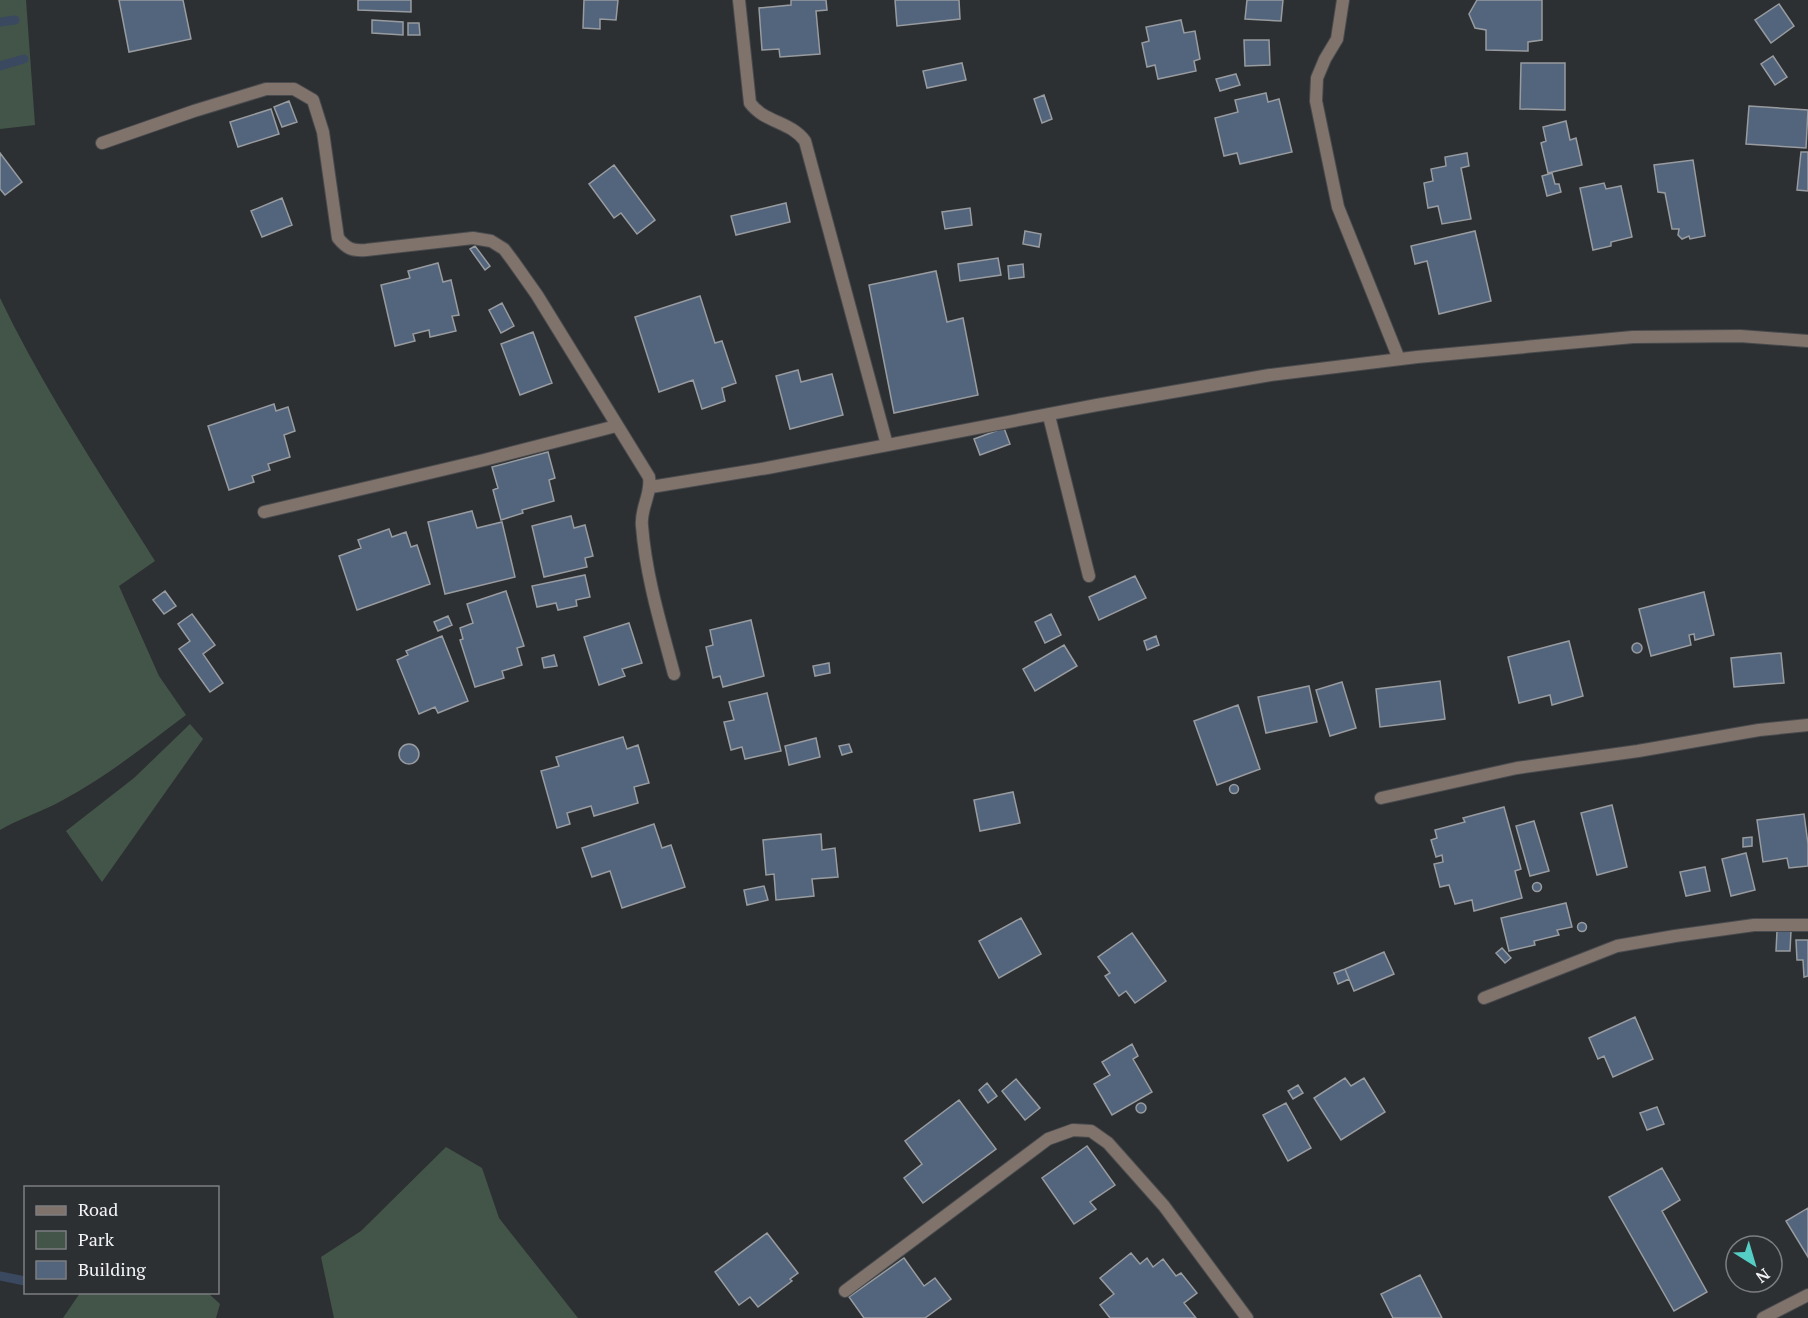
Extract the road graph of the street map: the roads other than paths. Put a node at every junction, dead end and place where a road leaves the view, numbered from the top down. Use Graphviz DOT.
graph roads {
  1 [pos="740,0"];
  2 [pos="1343,0"];
  3 [pos="102,142"];
  4 [pos="1808,341"];
  5 [pos="1399,360"];
  6 [pos="1049,416"];
  7 [pos="616,426"];
  8 [pos="887,446"];
  9 [pos="651,487"];
  10 [pos="264,512"];
  11 [pos="1089,576"];
  12 [pos="674,674"];
  13 [pos="1808,725"];
  14 [pos="1381,798"];
  15 [pos="1808,925"];
  16 [pos="1485,998"];
  17 [pos="845,1291"];
  18 [pos="1808,1295"];
  19 [pos="1247,1318"];
  20 [pos="1764,1318"];
  1 -- 8 [label="street"];
  2 -- 5 [label="street"];
  3 -- 7 [label="street"];
  4 -- 5 [label="street"];
  5 -- 6 [label="street"];
  6 -- 8 [label="street"];
  6 -- 11 [label="street"];
  7 -- 9 [label="street"];
  7 -- 10 [label="street"];
  8 -- 9 [label="street"];
  9 -- 12 [label="street"];
  13 -- 14 [label="street"];
  15 -- 16 [label="street"];
  17 -- 19 [label="street"];
  18 -- 20 [label="street"];
}
